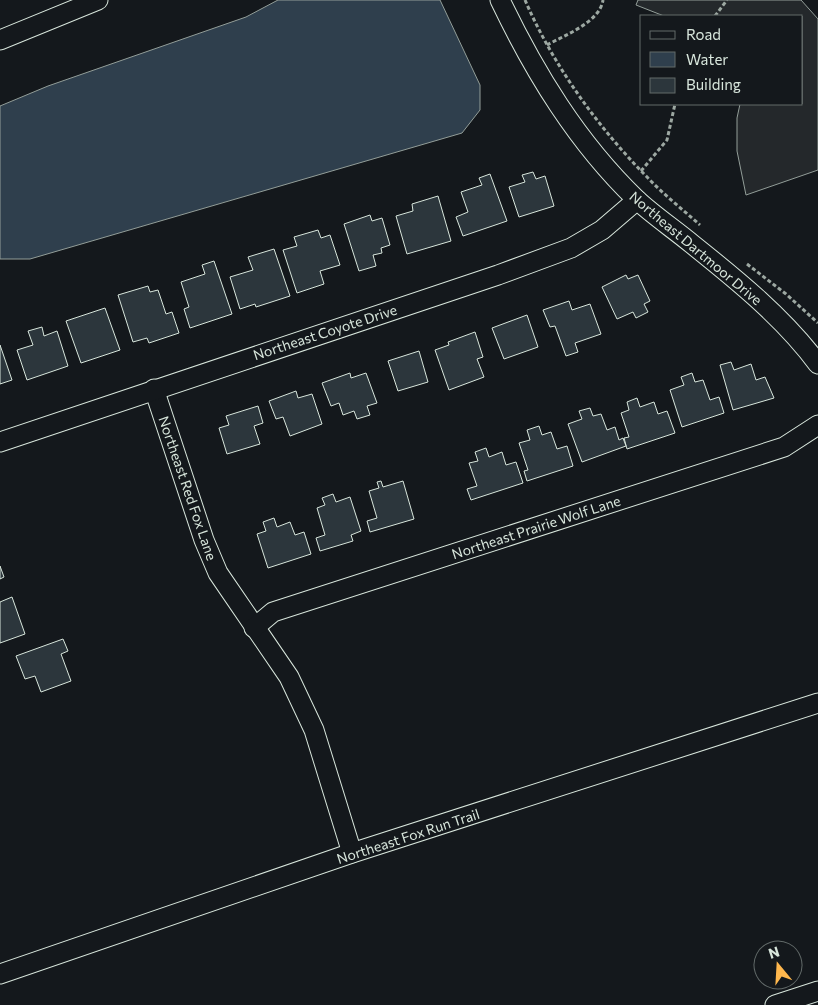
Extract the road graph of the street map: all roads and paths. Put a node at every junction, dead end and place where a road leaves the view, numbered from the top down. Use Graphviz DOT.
graph roads {
  1 [pos="98,0"];
  2 [pos="500,0"];
  3 [pos="525,0"];
  4 [pos="603,0"];
  5 [pos="727,0"];
  6 [pos="716,15"];
  7 [pos="0,40"];
  8 [pos="548,45"];
  9 [pos="675,105"];
  10 [pos="641,171"];
  11 [pos="637,200"];
  12 [pos="702,227"];
  13 [pos="745,262"];
  14 [pos="818,323"];
  15 [pos="818,364"];
  16 [pos="154,389"];
  17 [pos="818,425"];
  18 [pos="0,442"];
  19 [pos="254,628"];
  20 [pos="818,703"];
  21 [pos="352,853"];
  22 [pos="0,974"];
  23 [pos="818,991"];
  24 [pos="775,1005"];
  1 -- 7 [label="street"];
  2 -- 11 [label="street, Northeast Dartmoor Drive"];
  3 -- 8 [label="path"];
  4 -- 8 [label="path"];
  5 -- 6 [label="path"];
  8 -- 10 [label="path"];
  9 -- 10 [label="path"];
  10 -- 12 [label="path"];
  11 -- 15 [label="street, Northeast Dartmoor Drive"];
  11 -- 16 [label="street, Northeast Coyote Drive"];
  13 -- 14 [label="path"];
  16 -- 18 [label="street, Northeast Coyote Drive"];
  16 -- 19 [label="street, Northeast Red Fox Lane"];
  17 -- 19 [label="street, Northeast Prairie Wolf Lane"];
  19 -- 21 [label="street, Northeast Red Fox Lane"];
  20 -- 21 [label="street, Northeast Fox Run Trail"];
  21 -- 22 [label="street, Northeast Fox Run Trail"];
  23 -- 24 [label="street"];
}
